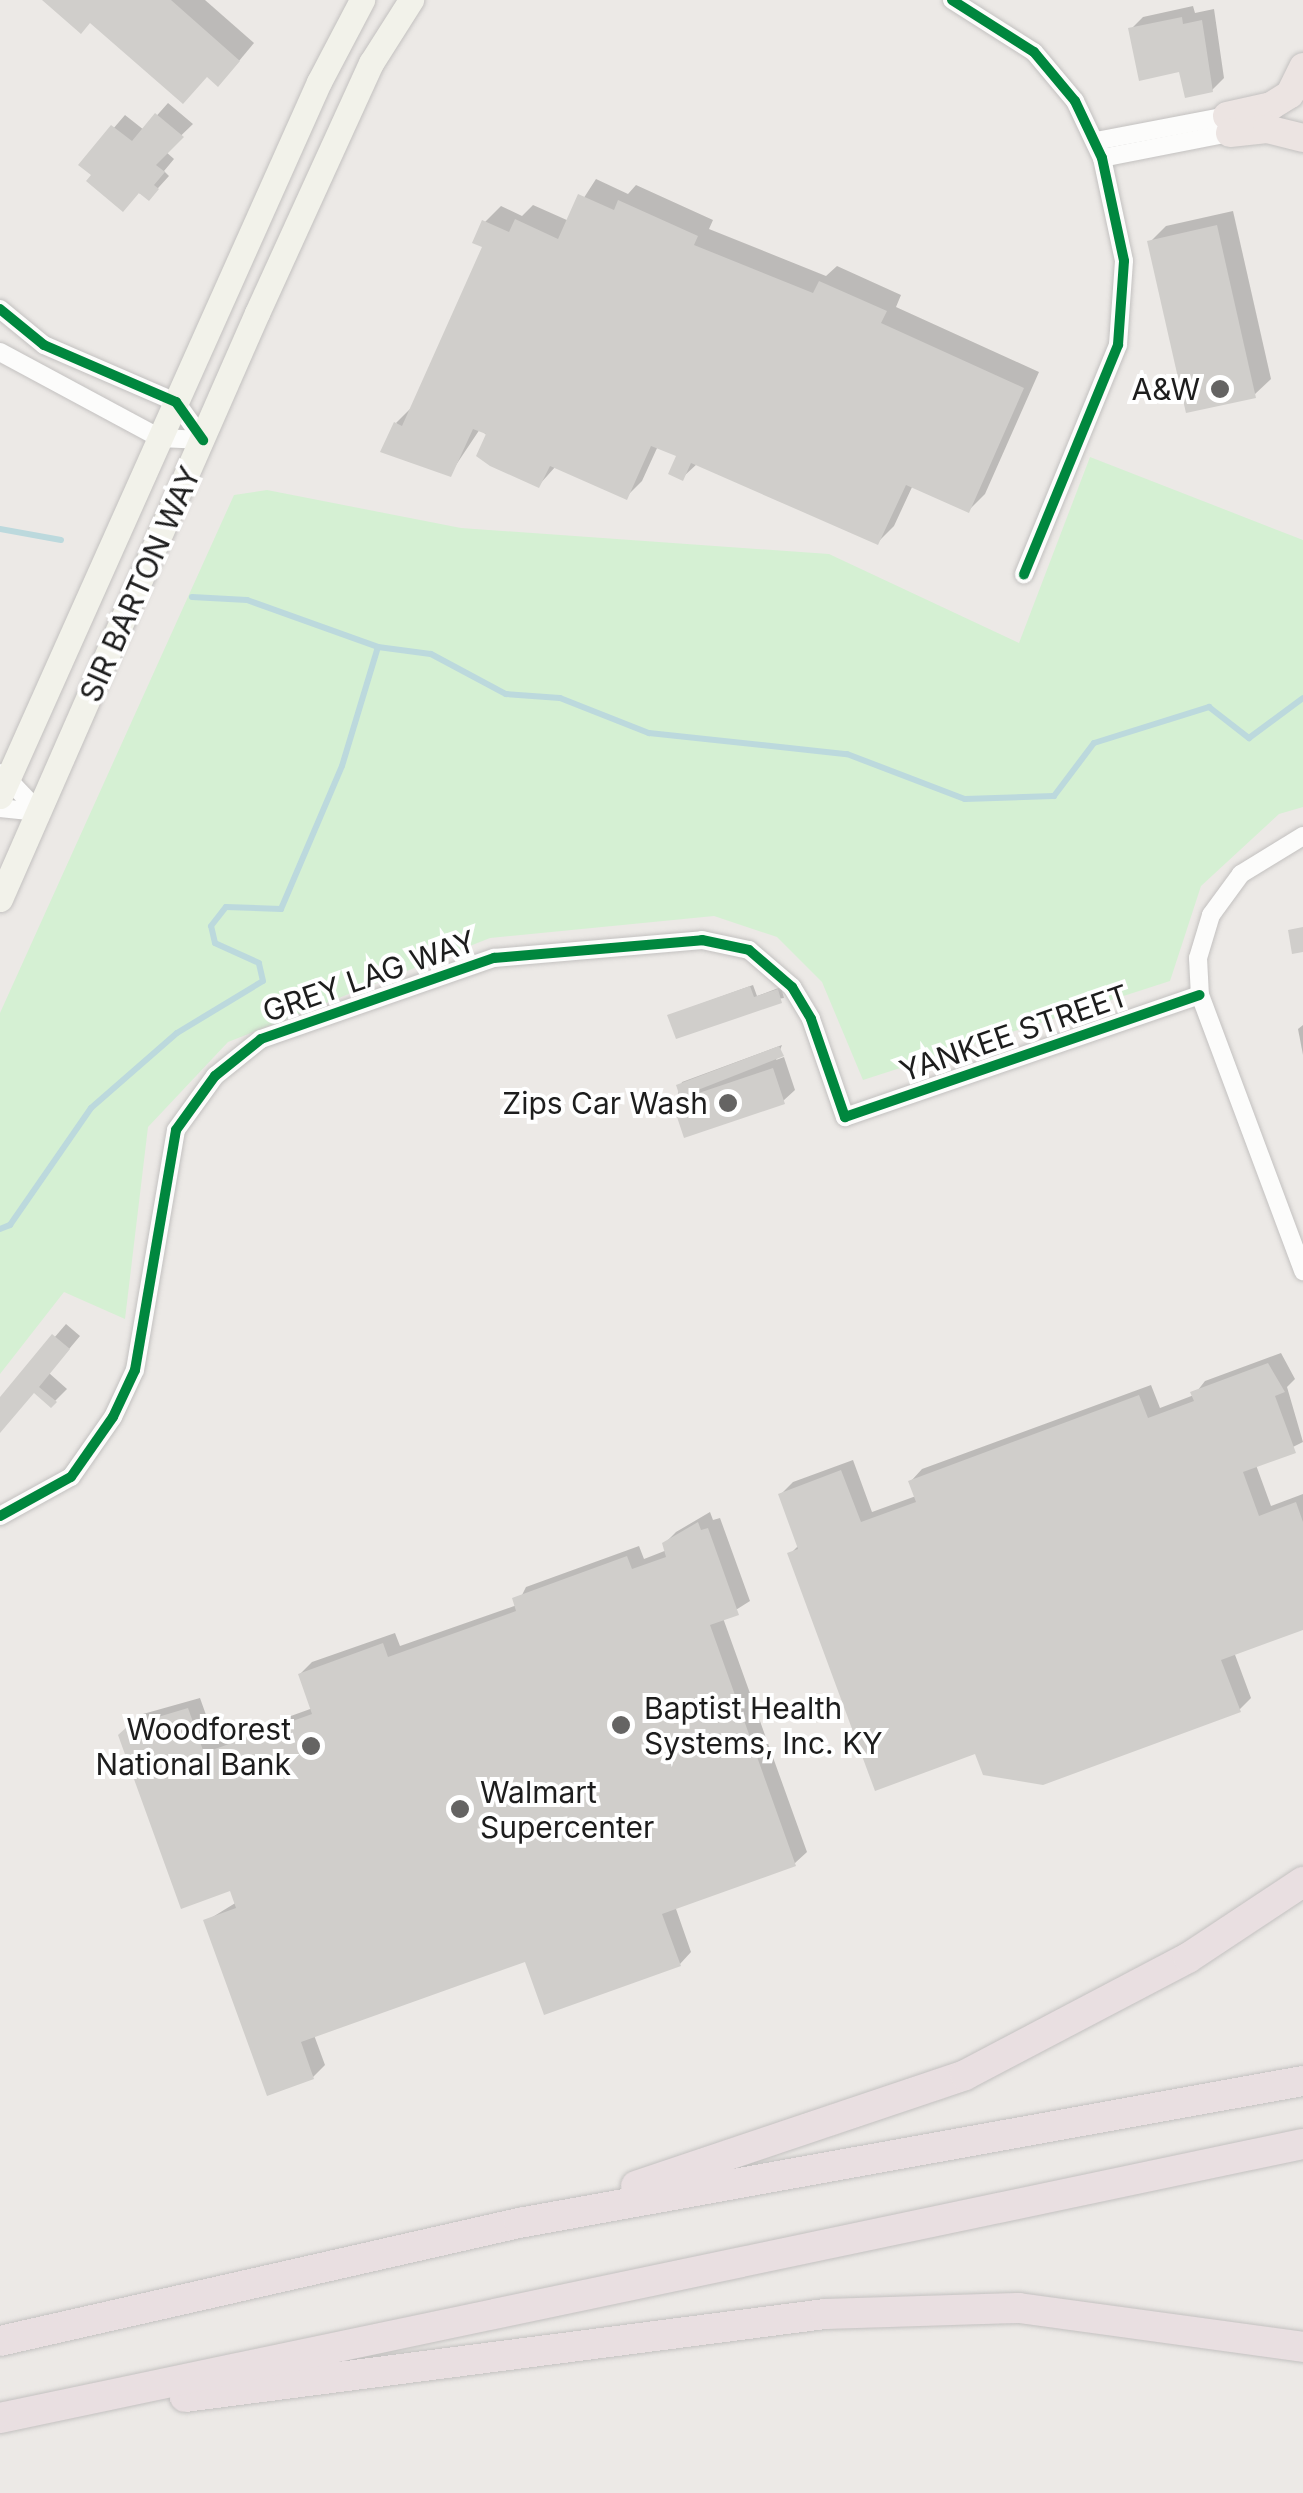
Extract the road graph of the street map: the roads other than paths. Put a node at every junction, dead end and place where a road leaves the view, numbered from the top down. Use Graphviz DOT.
graph roads {
  1 [pos="362,0"];
  2 [pos="411,0"];
  3 [pos="952,0"];
  4 [pos="1303,67"];
  5 [pos="1228,124"];
  6 [pos="1303,138"];
  7 [pos="1098,149"];
  8 [pos="0,309"];
  9 [pos="0,352"];
  10 [pos="176,402"];
  11 [pos="160,438"];
  12 [pos="203,440"];
  13 [pos="1024,574"];
  14 [pos="3,781"];
  15 [pos="0,808"];
  16 [pos="40,812"];
  17 [pos="1303,836"];
  18 [pos="0,899"];
  19 [pos="1200,995"];
  20 [pos="845,1117"];
  21 [pos="1303,1271"];
  22 [pos="0,1516"];
  23 [pos="1303,1882"];
  24 [pos="1303,2081"];
  25 [pos="1303,2144"];
  26 [pos="519,2223"];
  27 [pos="0,2341"];
  28 [pos="1303,2347"];
  29 [pos="12,2416"];
  1 -- 10 [label="main road, SIR BARTON WAY"];
  2 -- 12 [label="main road, SIR BARTON WAY"];
  3 -- 7 [label="street"];
  4 -- 5 [label="highway"];
  5 -- 6 [label="highway"];
  5 -- 7 [label="street"];
  7 -- 13 [label="street"];
  8 -- 10 [label="street"];
  9 -- 11 [label="street"];
  10 -- 11 [label="main road, SIR BARTON WAY"];
  10 -- 12 [label="street"];
  11 -- 12 [label="street"];
  11 -- 14 [label="main road, SIR BARTON WAY"];
  12 -- 16 [label="main road, SIR BARTON WAY"];
  14 -- 16 [label="street"];
  15 -- 16 [label="street"];
  16 -- 18 [label="main road, SIR BARTON WAY"];
  17 -- 19 [label="street"];
  19 -- 20 [label="street, YANKEE STREET"];
  19 -- 21 [label="street"];
  20 -- 22 [label="street, GREY LAG WAY"];
  23 -- 26 [label="highway"];
  24 -- 26 [label="highway"];
  25 -- 29 [label="highway"];
  26 -- 27 [label="highway"];
  28 -- 29 [label="highway"];
}
